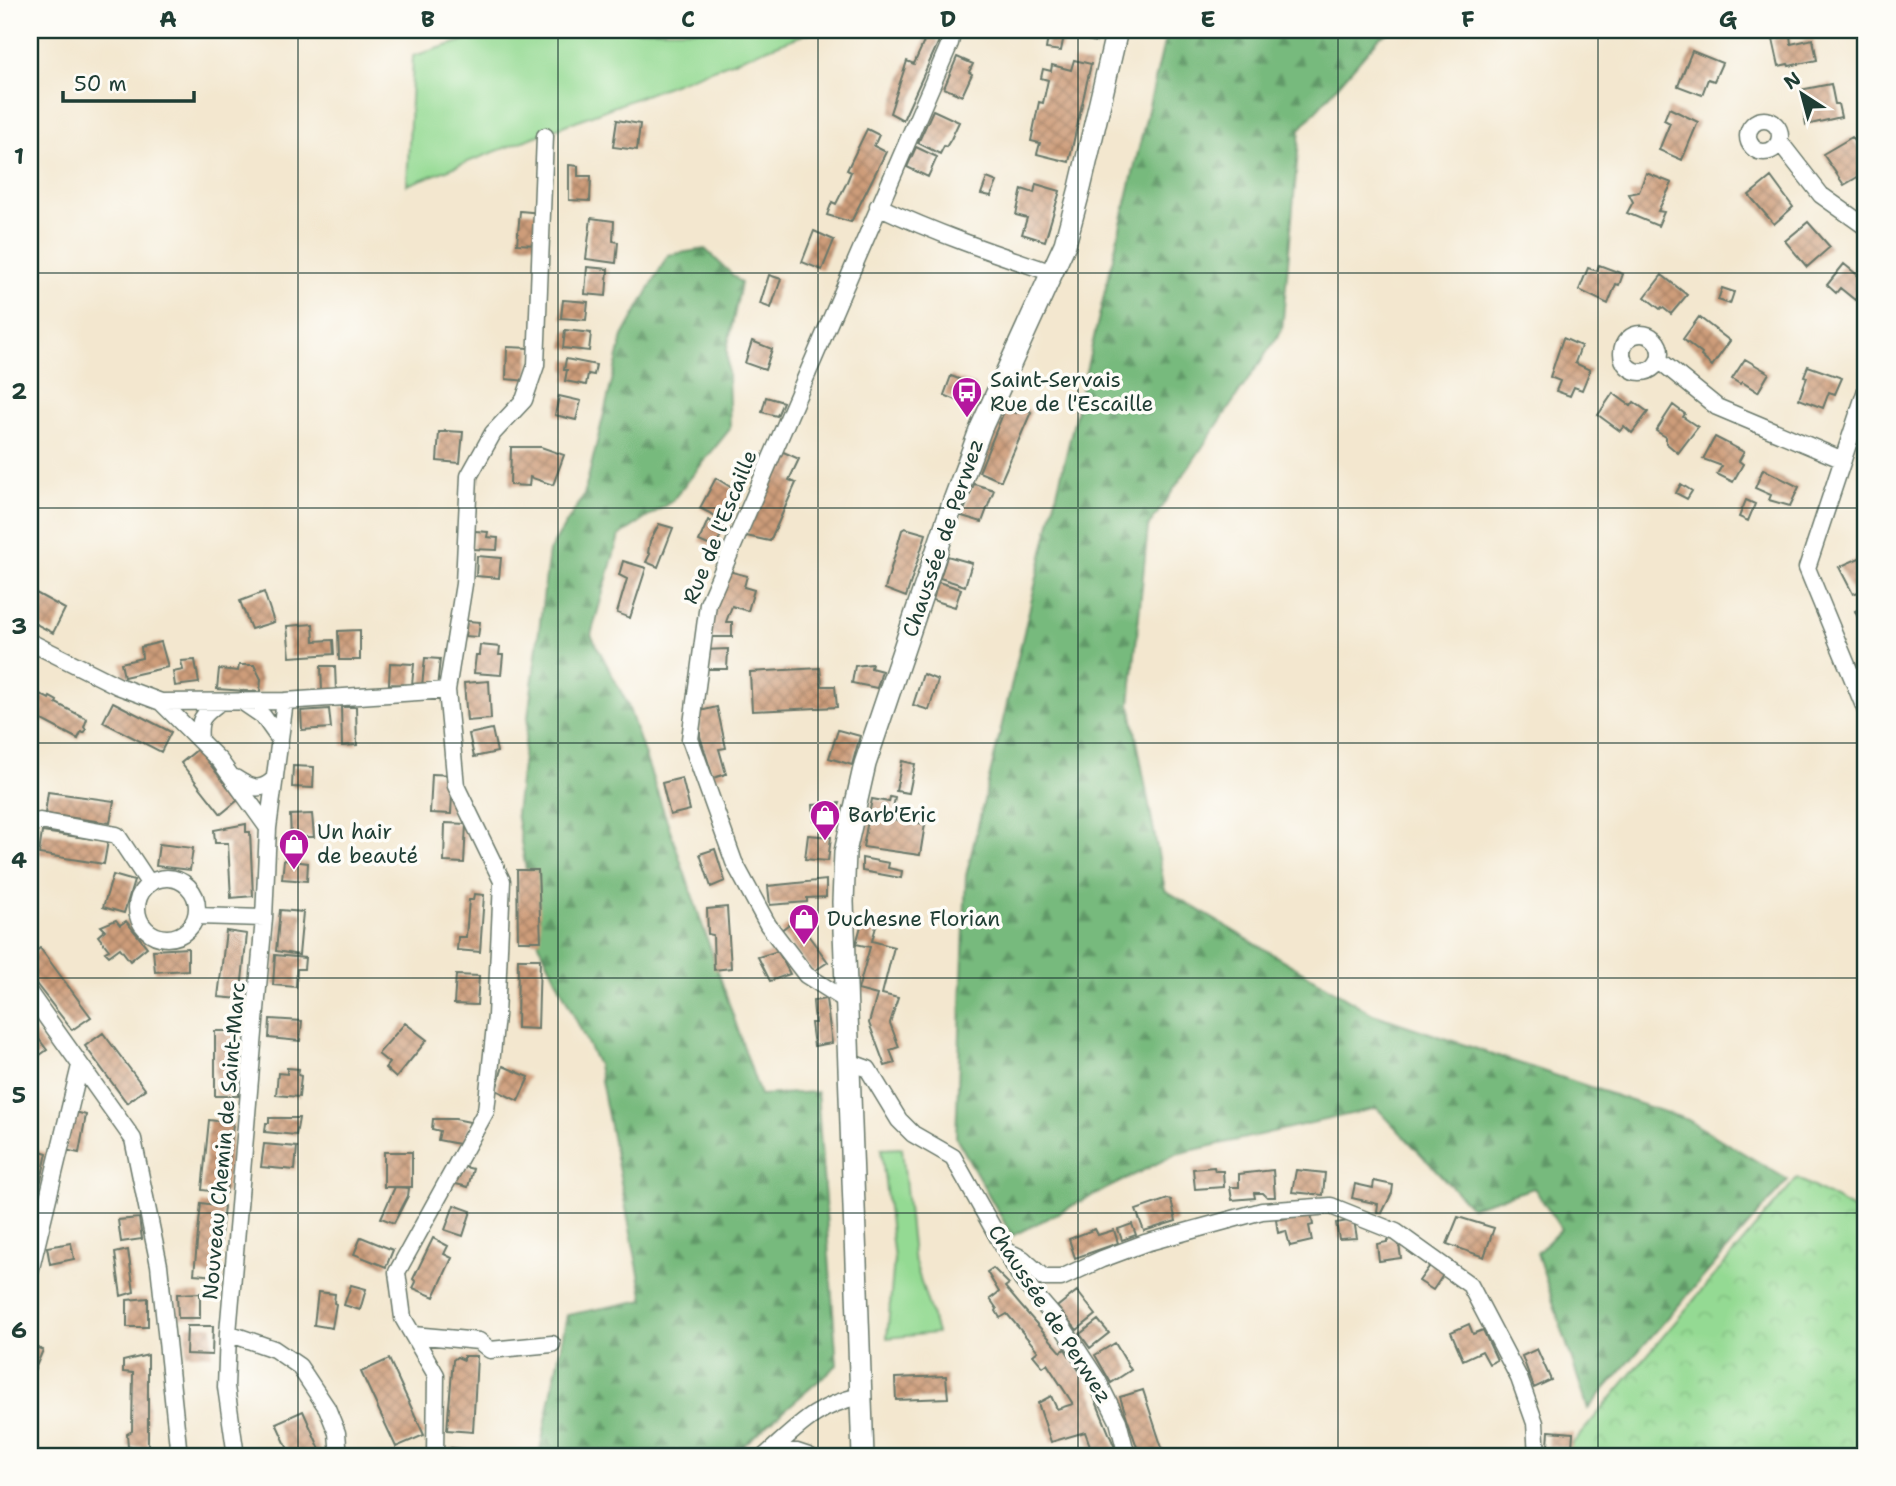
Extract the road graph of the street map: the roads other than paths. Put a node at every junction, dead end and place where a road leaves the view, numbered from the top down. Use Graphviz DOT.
graph roads {
  1 [pos="953,30"];
  2 [pos="1116,30"];
  3 [pos="545,136"];
  4 [pos="1779,141"];
  5 [pos="878,206"];
  6 [pos="1866,227"];
  7 [pos="1053,273"];
  8 [pos="1659,360"];
  9 [pos="1866,390"];
  10 [pos="1843,460"];
  11 [pos="30,642"];
  12 [pos="447,690"];
  13 [pos="241,701"];
  14 [pos="285,701"];
  15 [pos="161,702"];
  16 [pos="220,702"];
  17 [pos="1866,711"];
  18 [pos="280,740"];
  19 [pos="200,741"];
  20 [pos="230,775"];
  21 [pos="275,778"];
  22 [pos="30,824"];
  23 [pos="268,828"];
  24 [pos="149,883"];
  25 [pos="197,916"];
  26 [pos="264,918"];
  27 [pos="30,994"];
  28 [pos="847,1001"];
  29 [pos="849,1062"];
  30 [pos="80,1066"];
  31 [pos="1005,1250"];
  32 [pos="30,1272"];
  33 [pos="228,1333"];
  34 [pos="413,1335"];
  35 [pos="552,1344"];
  36 [pos="860,1396"];
  37 [pos="769,1452"];
  38 [pos="232,1455"];
  39 [pos="179,1456"];
  40 [pos="339,1456"];
  41 [pos="435,1456"];
  42 [pos="809,1456"];
  43 [pos="863,1456"];
  44 [pos="1127,1456"];
  45 [pos="1537,1456"];
  1 -- 5 [label="street, Rue de l'Escaille"];
  2 -- 7 [label="main road, Chaussée de Perwez"];
  3 -- 12 [label="street"];
  4 -- 6 [label="street"];
  5 -- 7 [label="street"];
  5 -- 28 [label="street, Rue de l'Escaille"];
  7 -- 28 [label="main road, Chaussée de Perwez"];
  8 -- 10 [label="street"];
  9 -- 10 [label="street"];
  10 -- 17 [label="street"];
  11 -- 15 [label="street"];
  12 -- 14 [label="street"];
  12 -- 34 [label="street"];
  13 -- 14 [label="street"];
  13 -- 16 [label="street"];
  13 -- 18 [label="street"];
  14 -- 18 [label="street"];
  15 -- 16 [label="street"];
  15 -- 19 [label="street"];
  16 -- 19 [label="street"];
  18 -- 21 [label="street"];
  19 -- 20 [label="street"];
  20 -- 21 [label="street"];
  20 -- 23 [label="street"];
  21 -- 23 [label="street, Nouveau Chemin de Saint-Marc"];
  22 -- 24 [label="street"];
  23 -- 26 [label="street, Nouveau Chemin de Saint-Marc"];
  24 -- 25 [label="street"];
  24 -- 25 [label="street"];
  25 -- 26 [label="street"];
  26 -- 33 [label="street, Nouveau Chemin de Saint-Marc"];
  27 -- 30 [label="street"];
  28 -- 29 [label="main road, Chaussée de Perwez"];
  29 -- 31 [label="street, Chaussée de Perwez"];
  29 -- 36 [label="main road, Chaussée de Perwez"];
  30 -- 32 [label="street"];
  30 -- 39 [label="street"];
  31 -- 44 [label="street, Chaussée de Perwez"];
  31 -- 45 [label="street"];
  33 -- 38 [label="street, Nouveau Chemin de Saint-Marc"];
  33 -- 40 [label="street"];
  34 -- 35 [label="street"];
  34 -- 41 [label="street"];
  36 -- 37 [label="street"];
  36 -- 43 [label="main road, Chaussée de Perwez"];
  37 -- 42 [label="street"];
}
